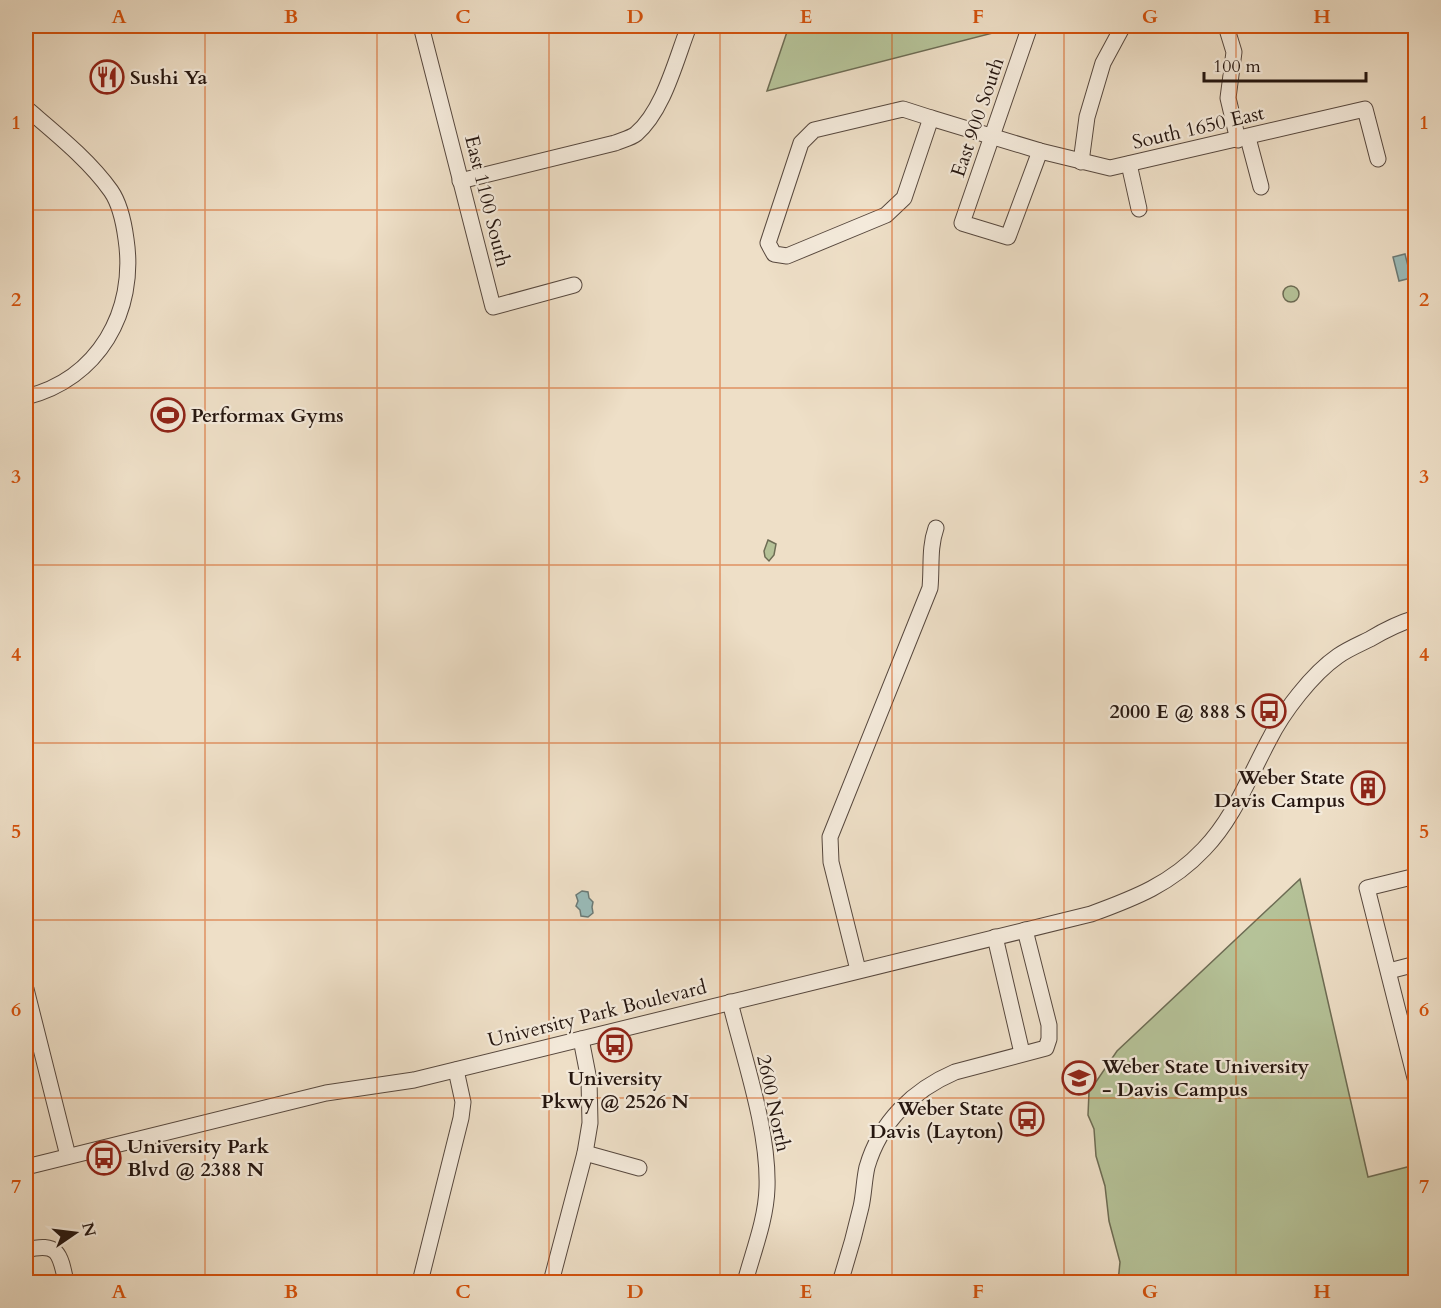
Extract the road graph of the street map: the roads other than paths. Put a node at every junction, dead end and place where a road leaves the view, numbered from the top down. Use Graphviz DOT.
graph roads {
  1 [pos="421,26"];
  2 [pos="688,26"];
  3 [pos="1030,26"];
  4 [pos="1123,26"];
  5 [pos="1226,26"];
  6 [pos="26,108"];
  7 [pos="930,118"];
  8 [pos="992,136"];
  9 [pos="1243,139"];
  10 [pos="1040,151"];
  11 [pos="1378,159"];
  12 [pos="1081,162"];
  13 [pos="1129,164"];
  14 [pos="460,182"];
  15 [pos="1261,187"];
  16 [pos="1139,209"];
  17 [pos="574,285"];
  18 [pos="26,397"];
  19 [pos="936,528"];
  20 [pos="1416,618"];
  21 [pos="1416,876"];
  22 [pos="1025,930"];
  23 [pos="994,937"];
  24 [pos="1416,964"];
  25 [pos="858,970"];
  26 [pos="1389,971"];
  27 [pos="26,989"];
  28 [pos="730,1002"];
  29 [pos="581,1039"];
  30 [pos="1022,1053"];
  31 [pos="456,1070"];
  32 [pos="1416,1082"];
  33 [pos="585,1153"];
  34 [pos="68,1156"];
  35 [pos="26,1167"];
  36 [pos="639,1168"];
  37 [pos="26,1250"];
  38 [pos="66,1282"];
  39 [pos="420,1282"];
  40 [pos="551,1282"];
  41 [pos="745,1282"];
  42 [pos="840,1282"];
  1 -- 14 [label="street, East 1100 South"];
  2 -- 14 [label="street"];
  3 -- 8 [label="street, East 900 South"];
  4 -- 12 [label="street"];
  5 -- 9 [label="street"];
  6 -- 18 [label="street"];
  7 -- 7 [label="street, South 1650 East"];
  7 -- 8 [label="street, South 1650 East"];
  8 -- 10 [label="street, South 1650 East"];
  8 -- 10 [label="street, East 900 South"];
  9 -- 11 [label="street, South 1650 East"];
  9 -- 13 [label="street, South 1650 East"];
  9 -- 15 [label="street"];
  10 -- 12 [label="street, South 1650 East"];
  12 -- 13 [label="street, South 1650 East"];
  13 -- 16 [label="street"];
  14 -- 17 [label="street, East 1100 South"];
  19 -- 25 [label="street"];
  20 -- 22 [label="street, University Park Boulevard"];
  21 -- 26 [label="street"];
  22 -- 23 [label="street, University Park Boulevard"];
  22 -- 30 [label="street"];
  23 -- 25 [label="street, University Park Boulevard"];
  23 -- 30 [label="street"];
  24 -- 26 [label="street"];
  25 -- 28 [label="street, University Park Boulevard"];
  26 -- 32 [label="street"];
  27 -- 34 [label="street"];
  28 -- 29 [label="street, University Park Boulevard"];
  28 -- 41 [label="street, 2600 North"];
  29 -- 31 [label="street, University Park Boulevard"];
  29 -- 33 [label="street"];
  30 -- 42 [label="street"];
  31 -- 34 [label="street, University Park Boulevard"];
  31 -- 39 [label="street"];
  33 -- 36 [label="street"];
  33 -- 40 [label="street"];
  34 -- 35 [label="street, University Park Boulevard"];
  37 -- 38 [label="street"];
}
